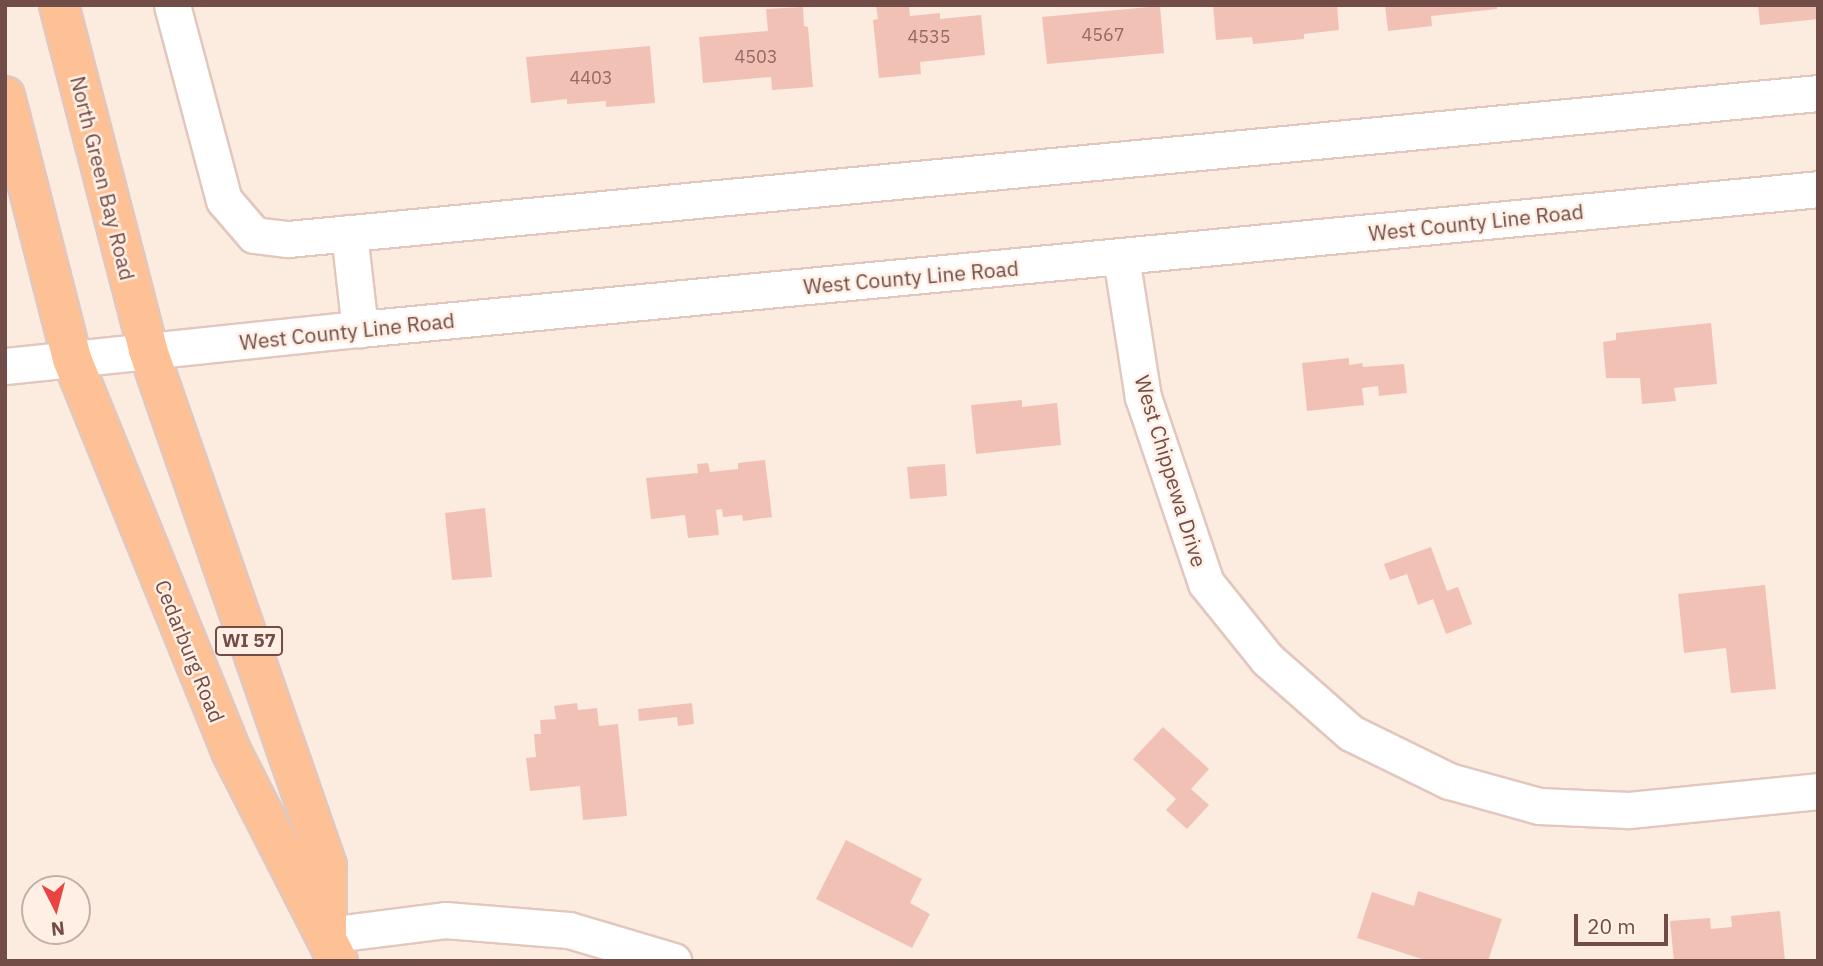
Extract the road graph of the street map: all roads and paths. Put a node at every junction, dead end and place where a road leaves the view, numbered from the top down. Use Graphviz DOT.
graph roads {
  1 [pos="59,5"];
  2 [pos="172,5"];
  3 [pos="1818,93"];
  4 [pos="5,96"];
  5 [pos="1818,189"];
  6 [pos="349,233"];
  7 [pos="1121,257"];
  8 [pos="360,329"];
  9 [pos="148,350"];
  10 [pos="72,359"];
  11 [pos="5,366"];
  12 [pos="1818,791"];
  13 [pos="332,948"];
  14 [pos="673,961"];
  1 -- 9 [label="main road, North Green Bay Road / WI 57"];
  2 -- 6 [label="street"];
  3 -- 6 [label="street"];
  4 -- 10 [label="main road, WI 57"];
  5 -- 7 [label="street, West County Line Road"];
  6 -- 8 [label="street"];
  7 -- 8 [label="street, West County Line Road"];
  7 -- 12 [label="street, West Chippewa Drive"];
  8 -- 9 [label="street, West County Line Road"];
  9 -- 10 [label="street, West County Line Road"];
  9 -- 13 [label="main road, WI 57"];
  10 -- 11 [label="street, West County Line Road"];
  10 -- 13 [label="main road, Cedarburg Road / WI 57"];
  13 -- 14 [label="street"];
}
